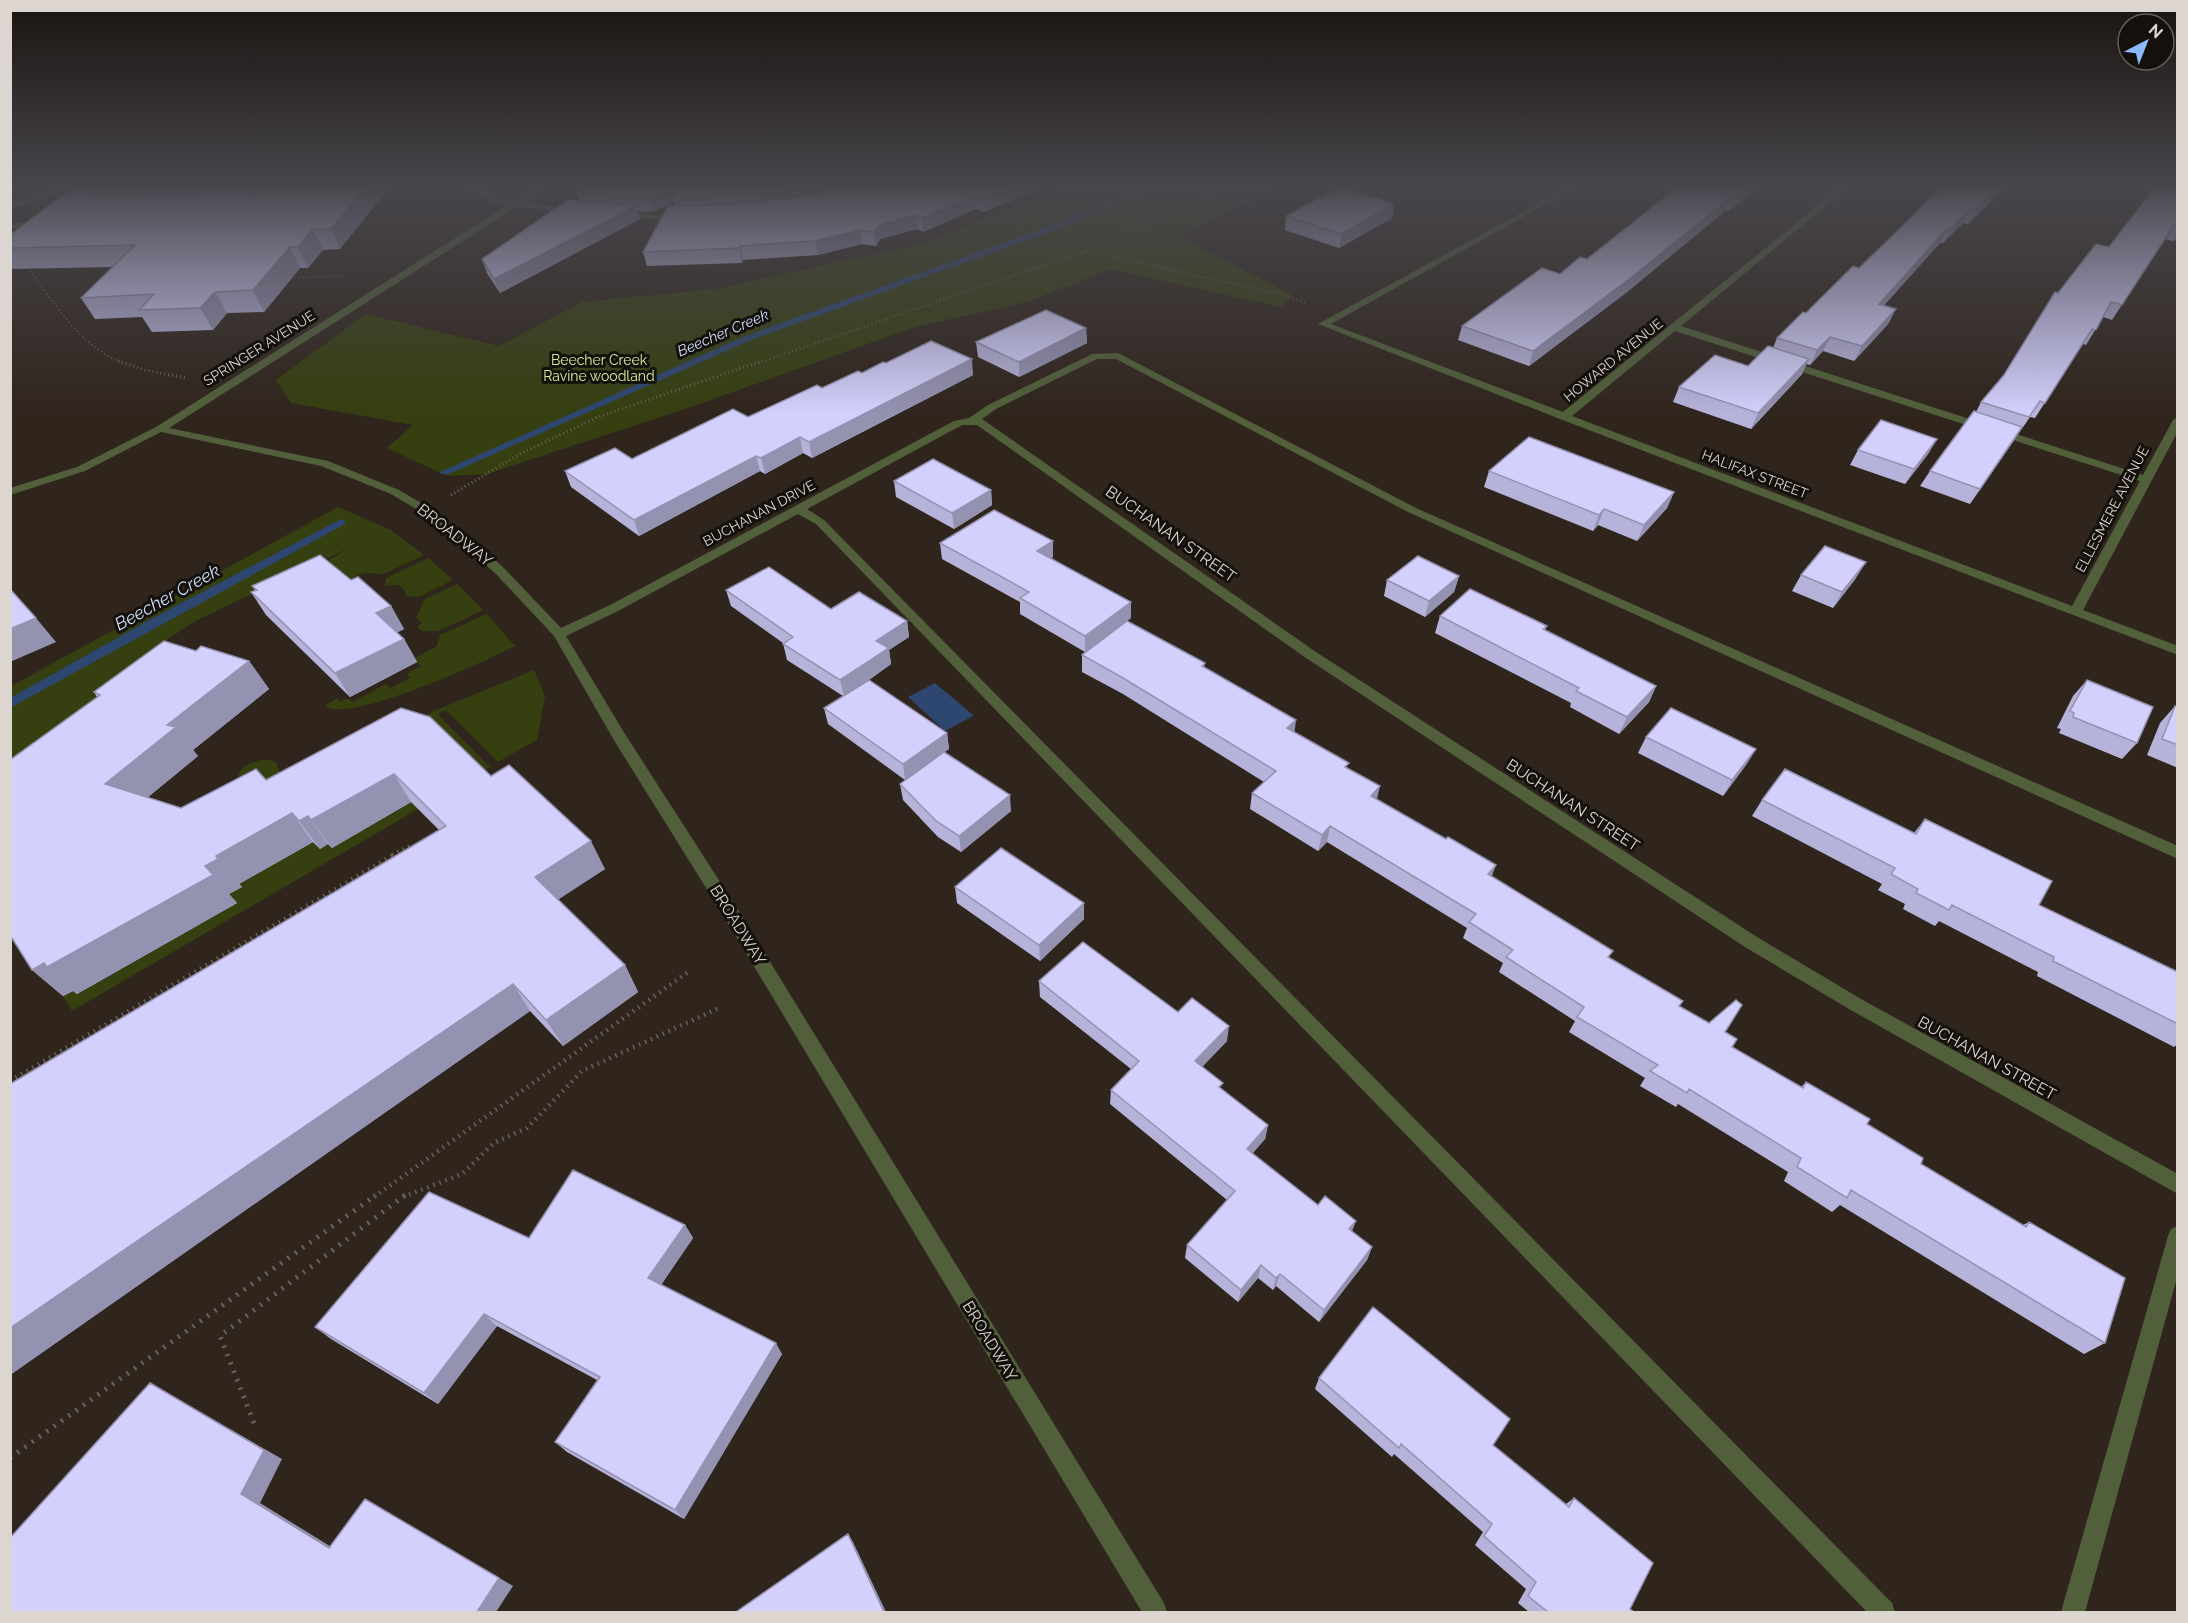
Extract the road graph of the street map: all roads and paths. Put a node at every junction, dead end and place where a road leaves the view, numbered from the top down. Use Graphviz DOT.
graph roads {
  1 [pos="25,263"];
  2 [pos="422,263"];
  3 [pos="1051,263"];
  4 [pos="1139,263"];
  5 [pos="1435,263"];
  6 [pos="1752,263"];
  7 [pos="352,276"];
  8 [pos="285,278"];
  9 [pos="1338,316"];
  10 [pos="1674,327"];
  11 [pos="228,385"];
  12 [pos="1564,417"];
  13 [pos="2178,420"];
  14 [pos="972,421"];
  15 [pos="160,429"];
  16 [pos="2144,479"];
  17 [pos="10,492"];
  18 [pos="422,508"];
  19 [pos="798,509"];
  20 [pos="2074,612"];
  21 [pos="559,633"];
  22 [pos="2178,651"];
  23 [pos="410,846"];
  24 [pos="2178,853"];
  25 [pos="688,972"];
  26 [pos="719,1008"];
  27 [pos="10,1081"];
  28 [pos="2178,1185"];
  29 [pos="2178,1236"];
  30 [pos="254,1423"];
  31 [pos="10,1458"];
  32 [pos="1155,1612"];
  33 [pos="1883,1612"];
  34 [pos="2073,1612"];
  1 -- 11 [label="path"];
  2 -- 11 [label="street, SPRINGER AVENUE"];
  3 -- 18 [label="path"];
  4 -- 9 [label="path"];
  5 -- 9 [label="street"];
  6 -- 10 [label="street, HOWARD AVENUE"];
  7 -- 8 [label="path"];
  9 -- 12 [label="street, HALIFAX STREET"];
  10 -- 12 [label="street, HOWARD AVENUE"];
  10 -- 16 [label="street"];
  11 -- 15 [label="street, SPRINGER AVENUE"];
  12 -- 20 [label="street, HALIFAX STREET"];
  13 -- 16 [label="street, ELLESMERE AVENUE"];
  14 -- 19 [label="street, BUCHANAN DRIVE"];
  14 -- 24 [label="street, BUCHANAN DRIVE"];
  14 -- 28 [label="street, BUCHANAN STREET"];
  15 -- 17 [label="street, SPRINGER AVENUE"];
  15 -- 18 [label="street, BROADWAY"];
  16 -- 20 [label="street, ELLESMERE AVENUE"];
  18 -- 21 [label="street, BROADWAY"];
  19 -- 21 [label="street, BUCHANAN DRIVE"];
  19 -- 33 [label="street"];
  20 -- 22 [label="street, HALIFAX STREET"];
  21 -- 32 [label="street, BROADWAY"];
  23 -- 27 [label="path"];
  25 -- 31 [label="path"];
  26 -- 30 [label="path"];
  29 -- 34 [label="street"];
}
